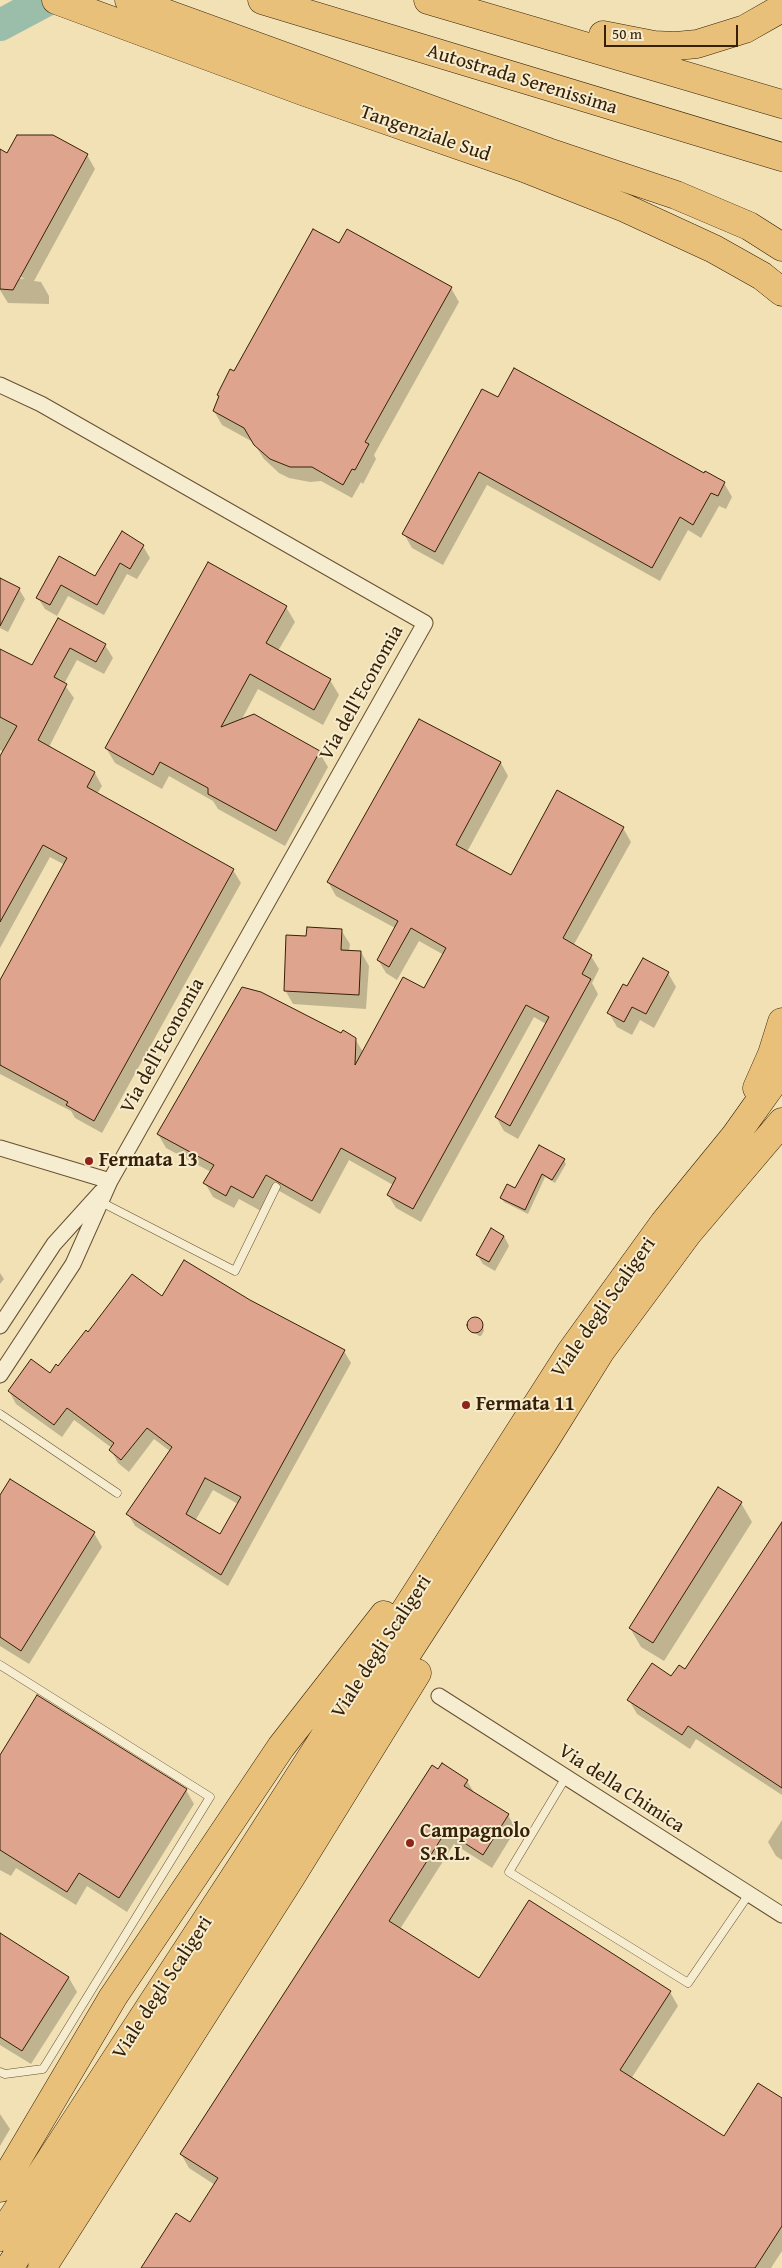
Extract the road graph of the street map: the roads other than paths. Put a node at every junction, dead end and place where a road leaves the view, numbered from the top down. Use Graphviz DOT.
graph roads {
  1 [pos="56,0"];
  2 [pos="129,0"];
  3 [pos="262,0"];
  4 [pos="428,0"];
  5 [pos="475,0"];
  6 [pos="782,8"];
  7 [pos="308,80"];
  8 [pos="782,104"];
  9 [pos="782,158"];
  10 [pos="782,246"];
  11 [pos="782,292"];
  12 [pos="0,385"];
  13 [pos="782,1022"];
  14 [pos="782,1070"];
  15 [pos="782,1122"];
  16 [pos="782,1132"];
  17 [pos="735,1136"];
  18 [pos="0,1148"];
  19 [pos="759,1150"];
  20 [pos="110,1182"];
  21 [pos="276,1186"];
  22 [pos="101,1202"];
  23 [pos="0,1326"];
  24 [pos="0,1374"];
  25 [pos="0,1414"];
  26 [pos="544,1442"];
  27 [pos="489,1480"];
  28 [pos="117,1493"];
  29 [pos="0,1665"];
  30 [pos="439,1696"];
  31 [pos="566,1777"];
  32 [pos="255,1868"];
  33 [pos="749,1894"];
  34 [pos="782,1915"];
  35 [pos="0,2072"];
  36 [pos="0,2188"];
  37 [pos="0,2237"];
  38 [pos="10,2268"];
  39 [pos="42,2268"];
  1 -- 7 [label="highway, Tangenziale Sud"];
  2 -- 7 [label="highway, Tangenziale Sud"];
  3 -- 9 [label="highway, Autostrada Serenissima"];
  4 -- 8 [label="highway"];
  5 -- 6 [label="highway"];
  7 -- 10 [label="highway, Tangenziale Sud"];
  7 -- 11 [label="highway, Tangenziale Sud"];
  12 -- 20 [label="street, Via dell'Economia"];
  13 -- 17 [label="highway"];
  14 -- 17 [label="highway, Viale degli Scaligeri"];
  15 -- 19 [label="highway, Viale degli Scaligeri"];
  16 -- 19 [label="highway"];
  17 -- 27 [label="highway, Viale degli Scaligeri"];
  18 -- 20 [label="street"];
  19 -- 26 [label="highway, Viale degli Scaligeri"];
  20 -- 22 [label="street, Via dell'Economia"];
  20 -- 23 [label="street, Via dell'Economia"];
  21 -- 22 [label="lane"];
  22 -- 24 [label="street, Via dell'Economia"];
  25 -- 28 [label="lane"];
  26 -- 32 [label="highway, Viale degli Scaligeri"];
  26 -- 39 [label="highway"];
  27 -- 32 [label="highway, Viale degli Scaligeri"];
  27 -- 36 [label="highway"];
  29 -- 35 [label="lane"];
  30 -- 31 [label="street, Via della Chimica"];
  31 -- 33 [label="street, Via della Chimica"];
  31 -- 33 [label="lane"];
  32 -- 37 [label="highway, Viale degli Scaligeri"];
  32 -- 38 [label="highway, Viale degli Scaligeri"];
  33 -- 34 [label="street, Via della Chimica"];
}
